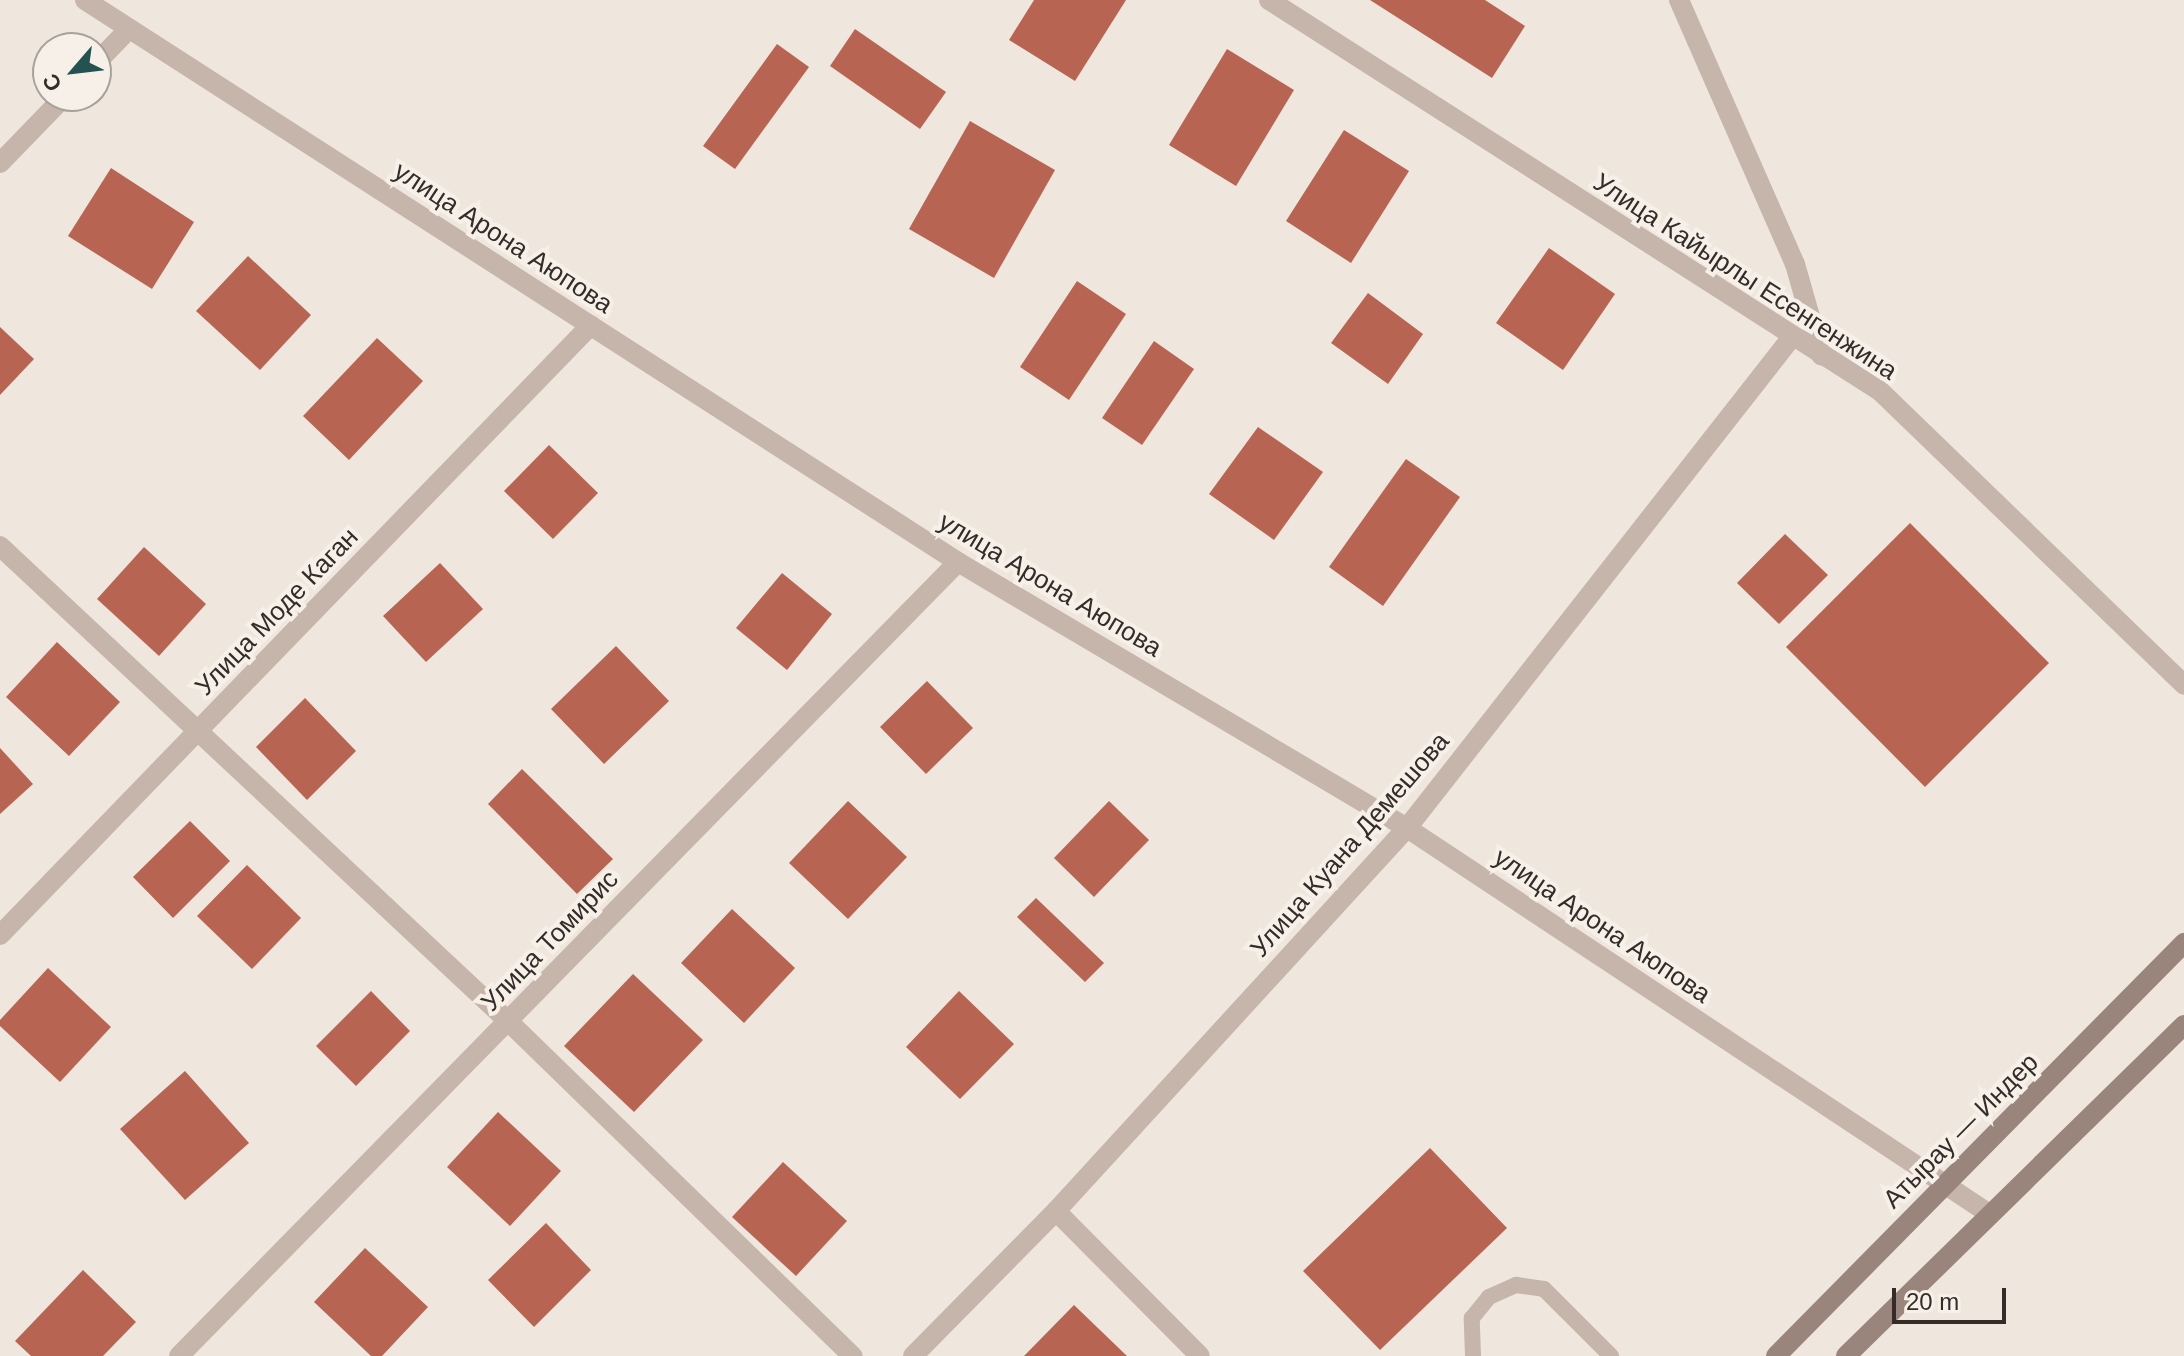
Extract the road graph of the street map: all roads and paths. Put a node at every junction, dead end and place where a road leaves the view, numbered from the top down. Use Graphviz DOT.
graph roads {
  1 [pos="85,0"];
  2 [pos="1269,0"];
  3 [pos="1679,0"];
  4 [pos="129,29"];
  5 [pos="112,47"];
  6 [pos="49,112"];
  7 [pos="0,163"];
  8 [pos="591,325"];
  9 [pos="1792,337"];
  10 [pos="1821,355"];
  11 [pos="0,546"];
  12 [pos="958,562"];
  13 [pos="2184,685"];
  14 [pos="198,731"];
  15 [pos="1407,828"];
  16 [pos="0,935"];
  17 [pos="2184,943"];
  18 [pos="508,1021"];
  19 [pos="2184,1025"];
  20 [pos="1944,1184"];
  21 [pos="1056,1211"];
  22 [pos="1988,1213"];
  23 [pos="179,1356"];
  24 [pos="853,1356"];
  25 [pos="913,1356"];
  26 [pos="1200,1356"];
  27 [pos="1473,1356"];
  28 [pos="1611,1356"];
  29 [pos="1776,1356"];
  30 [pos="1846,1356"];
  1 -- 4 [label="street, улица Арона Аюпова"];
  2 -- 9 [label="street, Улица Кайырлы Есенгенжина"];
  3 -- 10 [label="street"];
  4 -- 5 [label="street"];
  4 -- 8 [label="street, улица Арона Аюпова"];
  6 -- 7 [label="street"];
  8 -- 12 [label="street, улица Арона Аюпова"];
  8 -- 14 [label="street, Улица Моде Каган"];
  9 -- 10 [label="street, Улица Кайырлы Есенгенжина"];
  9 -- 15 [label="street, Улица Куана Демешова"];
  10 -- 13 [label="street, Улица Кайырлы Есенгенжина"];
  11 -- 14 [label="street"];
  12 -- 15 [label="street, улица Арона Аюпова"];
  12 -- 18 [label="street, Улица Томирис"];
  14 -- 16 [label="street, Улица Моде Каган"];
  14 -- 18 [label="street"];
  15 -- 20 [label="street, улица Арона Аюпова"];
  15 -- 21 [label="street, Улица Куана Демешова"];
  17 -- 20 [label="main road, Атырау — Индер"];
  18 -- 23 [label="street, Улица Томирис"];
  18 -- 24 [label="street"];
  19 -- 22 [label="main road"];
  20 -- 22 [label="street, улица Арона Аюпова"];
  20 -- 29 [label="main road, Атырау — Индер"];
  21 -- 25 [label="street, Улица Куана Демешова"];
  21 -- 26 [label="street"];
  22 -- 30 [label="main road"];
  27 -- 28 [label="lane"];
}
